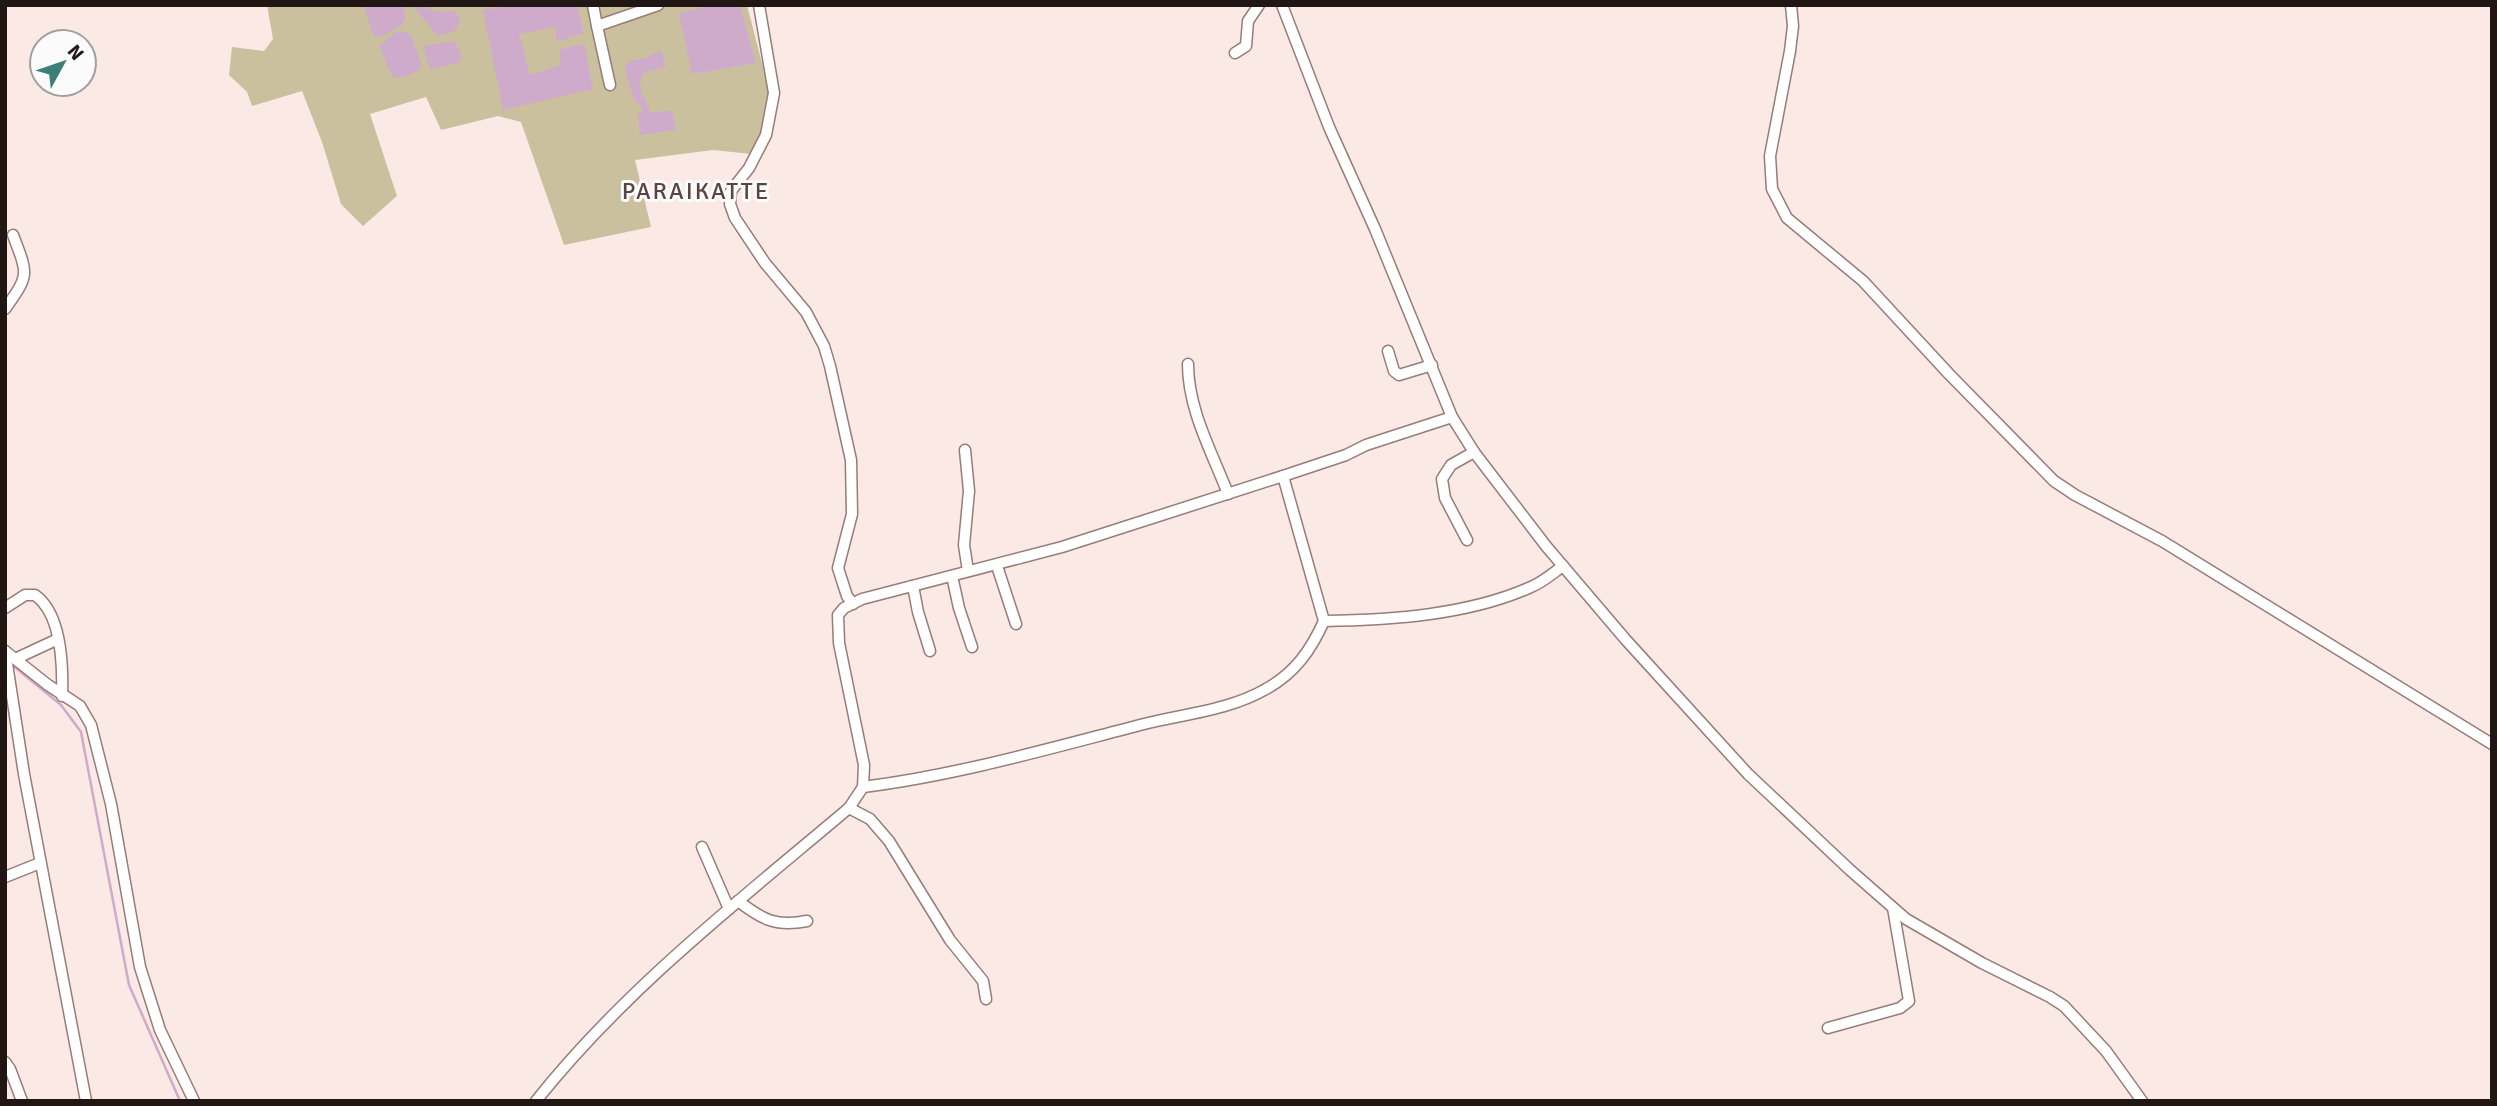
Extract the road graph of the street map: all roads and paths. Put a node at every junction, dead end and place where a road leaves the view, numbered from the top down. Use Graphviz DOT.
graph roads {
  1 [pos="593,5"];
  2 [pos="658,5"];
  3 [pos="760,5"];
  4 [pos="1259,5"];
  5 [pos="1282,5"];
  6 [pos="1790,5"];
  7 [pos="597,26"];
  8 [pos="1235,53"];
  9 [pos="610,85"];
  10 [pos="13,235"];
  11 [pos="5,309"];
  12 [pos="1388,351"];
  13 [pos="1188,364"];
  14 [pos="1432,365"];
  15 [pos="1452,417"];
  16 [pos="965,450"];
  17 [pos="1474,452"];
  18 [pos="1283,476"];
  19 [pos="1228,494"];
  20 [pos="1467,540"];
  21 [pos="997,566"];
  22 [pos="1563,566"];
  23 [pos="968,571"];
  24 [pos="952,576"];
  25 [pos="913,586"];
  26 [pos="853,604"];
  27 [pos="5,608"];
  28 [pos="1324,621"];
  29 [pos="1016,624"];
  30 [pos="58,639"];
  31 [pos="972,647"];
  32 [pos="930,651"];
  33 [pos="8,654"];
  34 [pos="7,678"];
  35 [pos="62,695"];
  36 [pos="2492,744"];
  37 [pos="863,786"];
  38 [pos="849,808"];
  39 [pos="702,847"];
  40 [pos="40,863"];
  41 [pos="5,877"];
  42 [pos="738,901"];
  43 [pos="1893,908"];
  44 [pos="729,909"];
  45 [pos="807,921"];
  46 [pos="986,999"];
  47 [pos="1828,1028"];
  48 [pos="5,1062"];
  49 [pos="22,1101"];
  50 [pos="86,1101"];
  51 [pos="194,1101"];
  52 [pos="536,1101"];
  53 [pos="2142,1101"];
  1 -- 7 [label="street"];
  2 -- 7 [label="street"];
  3 -- 26 [label="street"];
  4 -- 8 [label="street"];
  5 -- 14 [label="street"];
  6 -- 36 [label="street"];
  7 -- 9 [label="street"];
  10 -- 11 [label="street"];
  12 -- 14 [label="street"];
  13 -- 19 [label="street"];
  14 -- 15 [label="street"];
  15 -- 17 [label="street"];
  15 -- 18 [label="street"];
  16 -- 23 [label="street"];
  17 -- 20 [label="street"];
  17 -- 22 [label="street"];
  18 -- 19 [label="street"];
  18 -- 28 [label="street"];
  19 -- 21 [label="street"];
  21 -- 23 [label="street"];
  21 -- 29 [label="street"];
  22 -- 28 [label="street"];
  22 -- 43 [label="street"];
  23 -- 24 [label="street"];
  24 -- 25 [label="street"];
  24 -- 31 [label="street"];
  25 -- 26 [label="street"];
  25 -- 32 [label="street"];
  26 -- 37 [label="street"];
  27 -- 30 [label="street"];
  28 -- 37 [label="street"];
  30 -- 33 [label="street"];
  30 -- 35 [label="street"];
  33 -- 34 [label="street"];
  33 -- 35 [label="street"];
  34 -- 40 [label="street"];
  35 -- 51 [label="street"];
  37 -- 38 [label="street"];
  38 -- 42 [label="street"];
  38 -- 46 [label="street"];
  39 -- 44 [label="street"];
  40 -- 41 [label="street"];
  40 -- 50 [label="street"];
  42 -- 44 [label="street"];
  42 -- 45 [label="street"];
  43 -- 47 [label="street"];
  43 -- 53 [label="street"];
  44 -- 52 [label="street"];
  48 -- 49 [label="street"];
}
